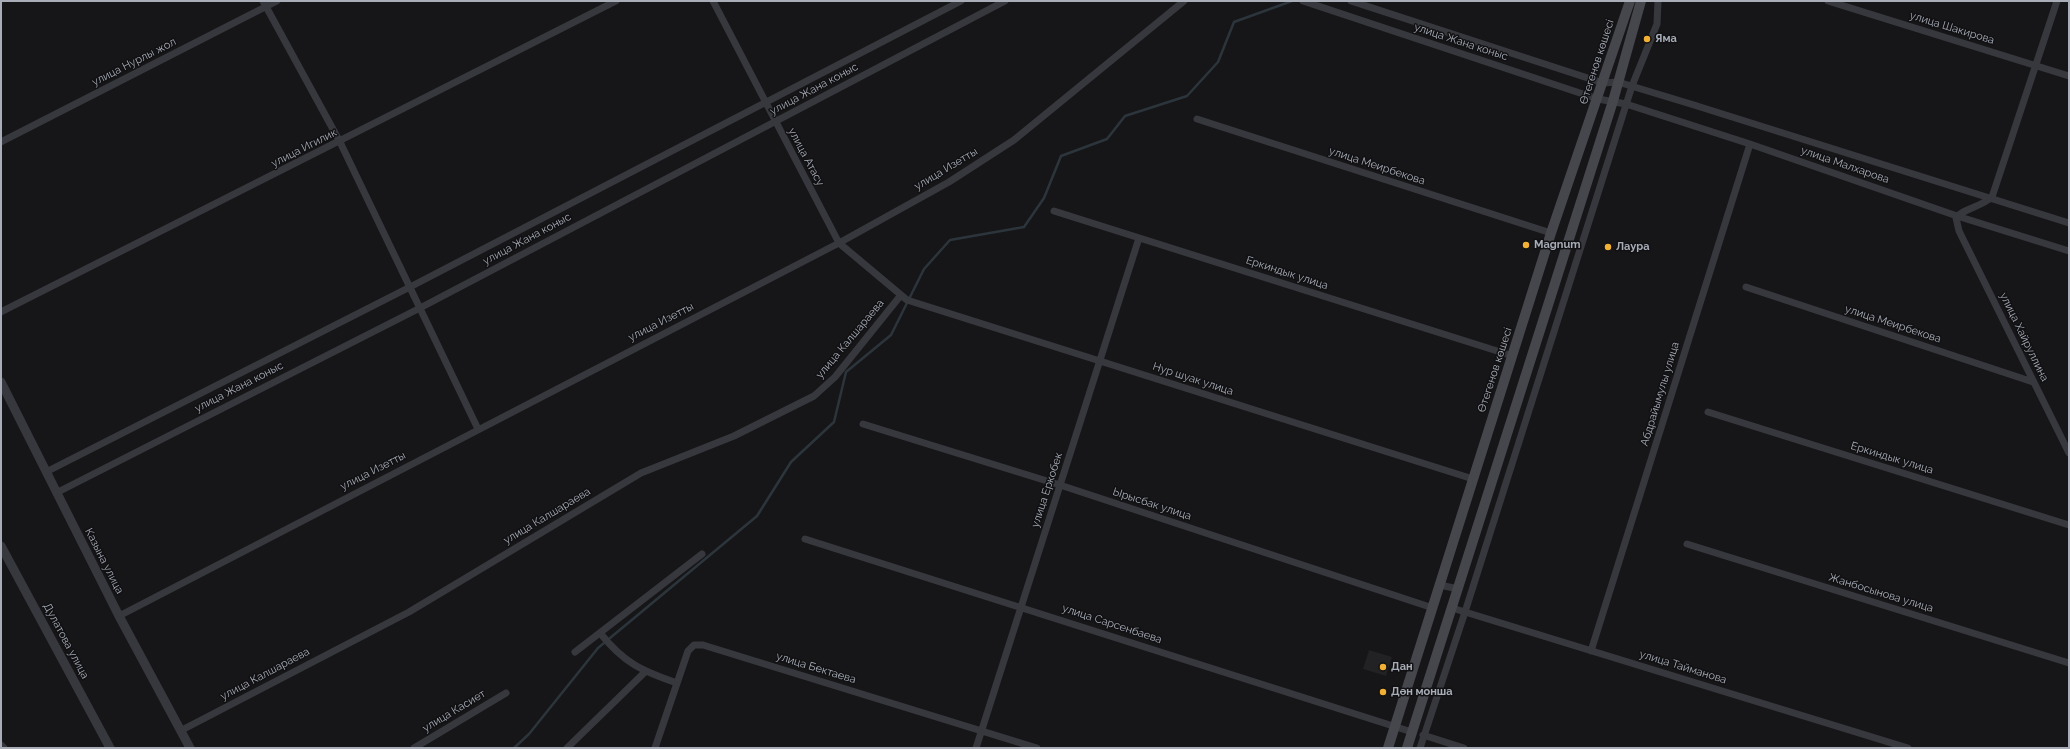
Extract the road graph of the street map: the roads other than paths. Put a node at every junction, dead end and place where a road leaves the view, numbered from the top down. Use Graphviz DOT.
graph roads {
  1 [pos="277,1"];
  2 [pos="616,1"];
  3 [pos="713,1"];
  4 [pos="961,1"];
  5 [pos="1005,1"];
  6 [pos="1184,1"];
  7 [pos="1303,1"];
  8 [pos="1351,1"];
  9 [pos="1630,1"];
  10 [pos="1641,1"];
  11 [pos="1658,1"];
  12 [pos="1828,1"];
  13 [pos="2057,1"];
  14 [pos="265,4"];
  15 [pos="2036,66"];
  16 [pos="2069,76"];
  17 [pos="1618,82"];
  18 [pos="1603,83"];
  19 [pos="1632,86"];
  20 [pos="1598,99"];
  21 [pos="1613,101"];
  22 [pos="765,102"];
  23 [pos="1626,104"];
  24 [pos="1197,119"];
  25 [pos="775,122"];
  26 [pos="1,142"];
  27 [pos="340,142"];
  28 [pos="1750,144"];
  29 [pos="1992,197"];
  30 [pos="1054,211"];
  31 [pos="1957,216"];
  32 [pos="2069,223"];
  33 [pos="1551,233"];
  34 [pos="1139,238"];
  35 [pos="838,243"];
  36 [pos="2069,251"];
  37 [pos="410,287"];
  38 [pos="1746,287"];
  39 [pos="901,295"];
  40 [pos="907,300"];
  41 [pos="420,308"];
  42 [pos="1,312"];
  43 [pos="1513,356"];
  44 [pos="1100,361"];
  45 [pos="1,382"];
  46 [pos="2034,382"];
  47 [pos="1708,412"];
  48 [pos="863,424"];
  49 [pos="478,429"];
  50 [pos="2069,453"];
  51 [pos="46,472"];
  52 [pos="1473,479"];
  53 [pos="1060,486"];
  54 [pos="56,492"];
  55 [pos="2069,525"];
  56 [pos="805,539"];
  57 [pos="1687,544"];
  58 [pos="1,546"];
  59 [pos="702,554"];
  60 [pos="1440,585"];
  61 [pos="1458,589"];
  62 [pos="1022,606"];
  63 [pos="1433,608"];
  64 [pos="1452,608"];
  65 [pos="1465,612"];
  66 [pos="118,616"];
  67 [pos="600,633"];
  68 [pos="1591,651"];
  69 [pos="575,652"];
  70 [pos="2069,663"];
  71 [pos="646,672"];
  72 [pos="678,683"];
  73 [pos="506,693"];
  74 [pos="1395,726"];
  75 [pos="982,730"];
  76 [pos="180,731"];
  77 [pos="1412,732"];
  78 [pos="1423,735"];
  79 [pos="1,745"];
  80 [pos="4,748"];
  81 [pos="110,748"];
  82 [pos="190,748"];
  83 [pos="414,748"];
  84 [pos="567,748"];
  85 [pos="655,748"];
  86 [pos="976,748"];
  87 [pos="1037,748"];
  88 [pos="1388,748"];
  89 [pos="1407,748"];
  90 [pos="1420,748"];
  91 [pos="1464,748"];
  92 [pos="1908,748"];
  1 -- 14 [label="street, улица Нурлы жол"];
  2 -- 27 [label="street, улица Игилик"];
  3 -- 22 [label="street, улица Атасу"];
  4 -- 22 [label="street, улица Жана коныс"];
  5 -- 25 [label="street, улица Жана коныс"];
  6 -- 35 [label="street, улица Изетты"];
  7 -- 20 [label="street, улица Жана коныс"];
  8 -- 18 [label="street, улица Жана коныс"];
  9 -- 18 [label="main road, Өтегенов көшесі"];
  10 -- 17 [label="main road"];
  11 -- 19 [label="street"];
  12 -- 15 [label="street, улица Шакирова"];
  13 -- 15 [label="street"];
  14 -- 26 [label="street, улица Нурлы жол"];
  14 -- 27 [label="street"];
  15 -- 16 [label="street, улица Шакирова"];
  15 -- 29 [label="street"];
  17 -- 18 [label="street, улица Жана коныс"];
  17 -- 19 [label="street, улица Малхарова"];
  17 -- 21 [label="main road"];
  18 -- 20 [label="main road, Өтегенов көшесі"];
  19 -- 23 [label="street"];
  19 -- 29 [label="street, улица Малхарова"];
  20 -- 21 [label="street, улица Жана коныс"];
  20 -- 33 [label="main road, Өтегенов көшесі"];
  21 -- 23 [label="street, улица Малхарова"];
  21 -- 61 [label="main road"];
  22 -- 25 [label="street, улица Атасу"];
  22 -- 37 [label="street, улица Жана коныс"];
  23 -- 28 [label="street, улица Малхарова"];
  23 -- 65 [label="street"];
  24 -- 33 [label="street, улица Меирбекова"];
  25 -- 35 [label="street, улица Атасу"];
  25 -- 41 [label="street, улица Жана коныс"];
  27 -- 37 [label="street"];
  27 -- 42 [label="street, улица Игилик"];
  28 -- 31 [label="street, улица Малхарова"];
  28 -- 68 [label="street, Абдрайымулы улица"];
  29 -- 31 [label="street"];
  29 -- 32 [label="street, улица Малхарова"];
  30 -- 34 [label="street, Еркиндык улица"];
  31 -- 36 [label="street, улица Малхарова"];
  31 -- 46 [label="street, улица Хайруллина"];
  33 -- 43 [label="main road, Өтегенов көшесі"];
  34 -- 43 [label="street, Еркиндык улица"];
  34 -- 44 [label="street, улица Еркобек"];
  35 -- 39 [label="street, улица Атасу"];
  35 -- 49 [label="street, улица Изетты"];
  37 -- 41 [label="street"];
  37 -- 51 [label="street, улица Жана коныс"];
  38 -- 46 [label="street, улица Меирбекова"];
  39 -- 40 [label="street, улица Атасу"];
  39 -- 76 [label="street, улица Калшараева"];
  40 -- 44 [label="street, Нур шуак улица"];
  41 -- 49 [label="street"];
  41 -- 54 [label="street, улица Жана коныс"];
  43 -- 52 [label="main road, Өтегенов көшесі"];
  44 -- 52 [label="street, Нур шуак улица"];
  44 -- 53 [label="street, улица Еркобек"];
  45 -- 51 [label="street, Казына улица"];
  46 -- 50 [label="street, улица Хайруллина"];
  47 -- 55 [label="street, Еркиндык улица"];
  48 -- 53 [label="street, Ырысбак улица"];
  49 -- 66 [label="street, улица Изетты"];
  51 -- 54 [label="street, Казына улица"];
  52 -- 60 [label="main road, Өтегенов көшесі"];
  53 -- 62 [label="street, улица Еркобек"];
  53 -- 63 [label="street, Ырысбак улица"];
  54 -- 66 [label="street, Казына улица"];
  56 -- 62 [label="street, улица Сарсенбаева"];
  57 -- 70 [label="street, Жанбосынова улица"];
  58 -- 81 [label="street, Дулатова улица"];
  59 -- 67 [label="street"];
  60 -- 61 [label="street"];
  60 -- 63 [label="main road, Өтегенов көшесі"];
  61 -- 64 [label="main road"];
  62 -- 74 [label="street, улица Сарсенбаева"];
  62 -- 75 [label="street, улица Еркобек"];
  63 -- 74 [label="main road, Өтегенов көшесі"];
  64 -- 65 [label="street, улица Тайманова"];
  64 -- 77 [label="main road"];
  65 -- 68 [label="street, улица Тайманова"];
  65 -- 78 [label="street"];
  66 -- 76 [label="street, Казына улица"];
  67 -- 69 [label="street"];
  67 -- 71 [label="street"];
  68 -- 92 [label="street, улица Тайманова"];
  71 -- 72 [label="street"];
  71 -- 84 [label="street"];
  72 -- 75 [label="street, улица Бектаева"];
  72 -- 85 [label="street, улица Бектаева"];
  73 -- 83 [label="street, улица Касиет"];
  74 -- 77 [label="street, улица Сарсенбаева"];
  74 -- 88 [label="main road, Өтегенов көшесі"];
  75 -- 86 [label="street, улица Еркобек"];
  75 -- 87 [label="street, улица Бектаева"];
  76 -- 82 [label="street, Казына улица"];
  77 -- 89 [label="main road"];
  78 -- 90 [label="street"];
  78 -- 91 [label="street"];
  79 -- 80 [label="street"];
}
